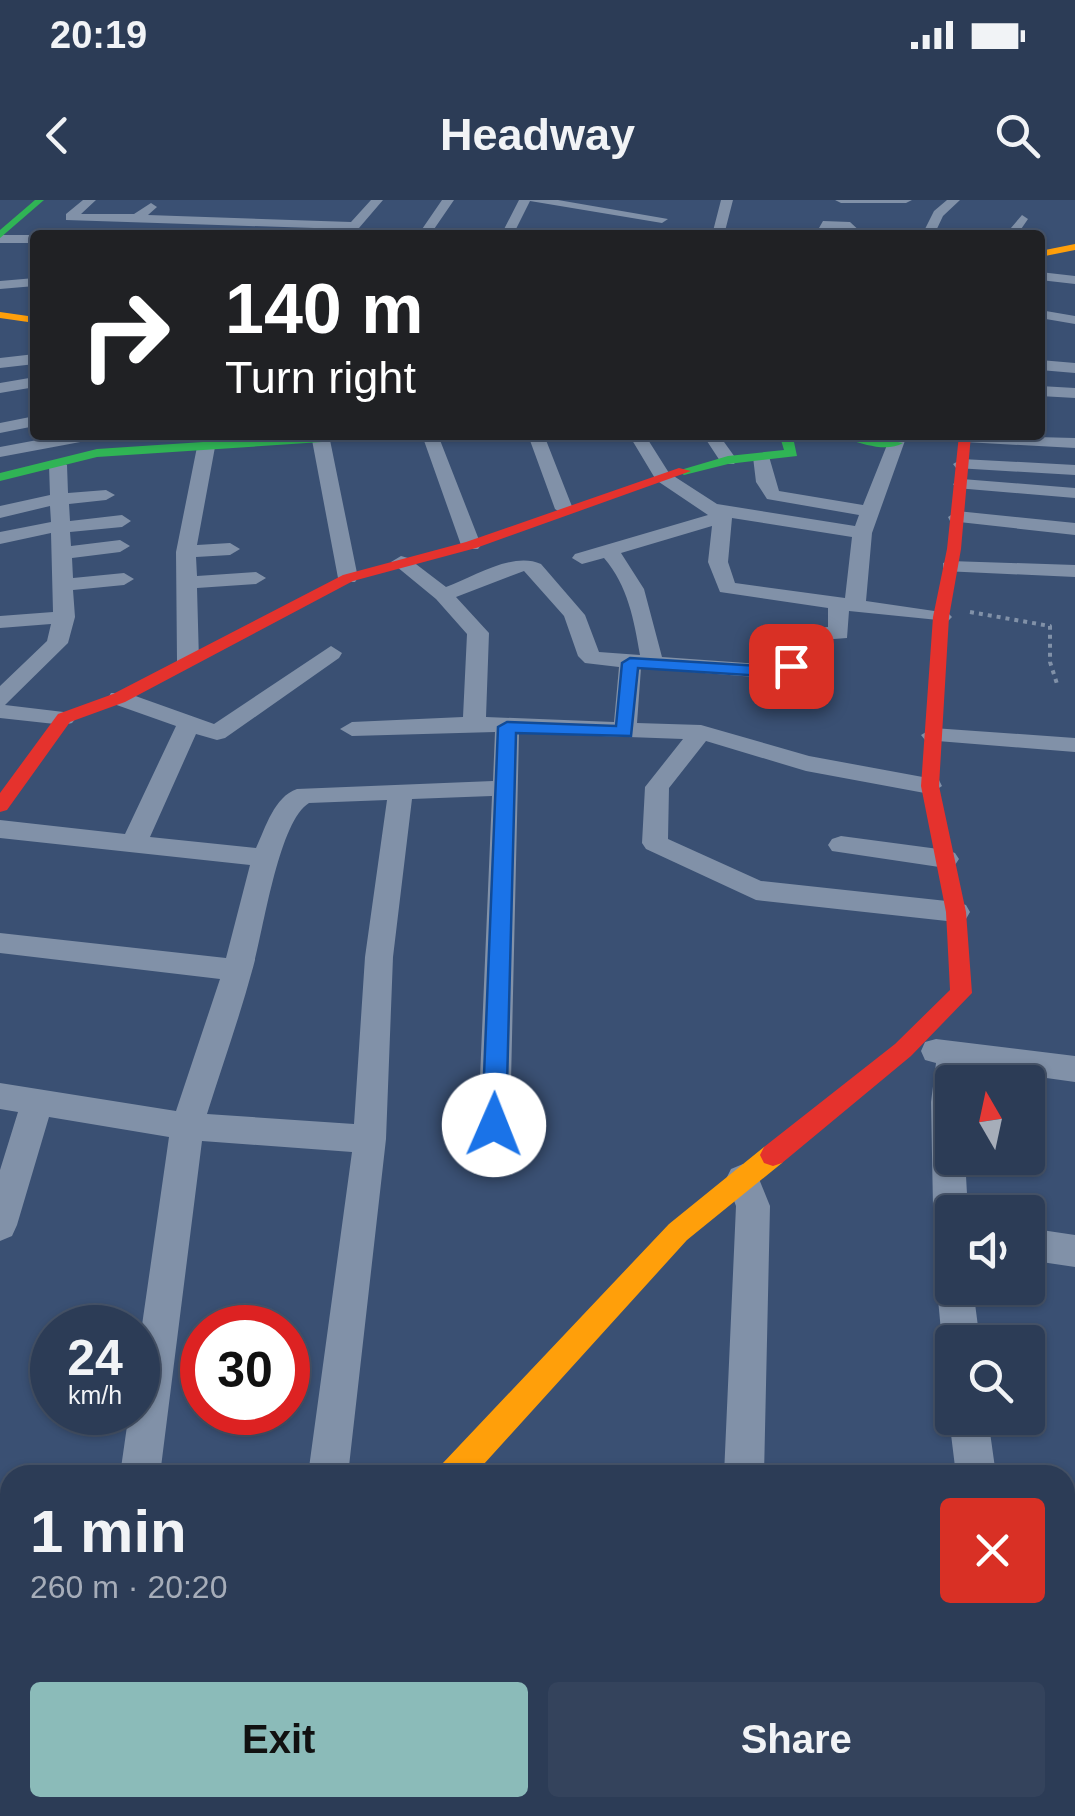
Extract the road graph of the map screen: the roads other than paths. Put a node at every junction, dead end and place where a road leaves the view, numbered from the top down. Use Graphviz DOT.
graph roads {
  1 [pos="40,200"];
  2 [pos="90,200"];
  3 [pos="159,200"];
  4 [pos="377,200"];
  5 [pos="448,200"];
  6 [pos="525,200"];
  7 [pos="534,200"];
  8 [pos="637,200"];
  9 [pos="668,200"];
  10 [pos="727,200"];
  11 [pos="841,200"];
  12 [pos="906,200"];
  13 [pos="954,200"];
  14 [pos="574,202"];
  15 [pos="630,214"];
  16 [pos="287,217"];
  17 [pos="137,218"];
  18 [pos="662,219"];
  19 [pos="1022,219"];
  20 [pos="824,225"];
  21 [pos="273,230"];
  22 [pos="349,230"];
  23 [pos="427,230"];
  24 [pos="510,230"];
  25 [pos="659,230"];
  26 [pos="719,230"];
  27 [pos="852,230"];
  28 [pos="930,230"];
  29 [pos="1014,230"];
  30 [pos="0,237"];
  31 [pos="30,239"];
  32 [pos="1075,247"];
  33 [pos="1045,256"];
  34 [pos="1045,258"];
  35 [pos="1075,264"];
  36 [pos="1045,277"];
  37 [pos="1075,280"];
  38 [pos="30,282"];
  39 [pos="0,285"];
  40 [pos="0,315"];
  41 [pos="1045,315"];
  42 [pos="30,319"];
  43 [pos="1075,320"];
  44 [pos="30,359"];
  45 [pos="0,363"];
  46 [pos="1045,365"];
  47 [pos="1075,368"];
  48 [pos="30,383"];
  49 [pos="0,388"];
  50 [pos="1045,391"];
  51 [pos="1075,394"];
  52 [pos="30,401"];
  53 [pos="0,406"];
  54 [pos="30,422"];
  55 [pos="0,428"];
  56 [pos="321,440"];
  57 [pos="432,440"];
  58 [pos="538,440"];
  59 [pos="640,440"];
  60 [pos="715,440"];
  61 [pos="787,440"];
  62 [pos="900,440"];
  63 [pos="965,440"];
  64 [pos="1038,440"];
  65 [pos="93,441"];
  66 [pos="1075,442"];
  67 [pos="206,448"];
  68 [pos="0,452"];
  69 [pos="762,457"];
  70 [pos="728,460"];
  71 [pos="58,465"];
  72 [pos="1075,470"];
  73 [pos="962,474"];
  74 [pos="662,476"];
  75 [pos="0,477"];
  76 [pos="1075,493"];
  77 [pos="106,495"];
  78 [pos="59,499"];
  79 [pos="564,509"];
  80 [pos="0,512"];
  81 [pos="872,512"];
  82 [pos="720,514"];
  83 [pos="957,516"];
  84 [pos="122,521"];
  85 [pos="59,527"];
  86 [pos="1075,528"];
  87 [pos="862,533"];
  88 [pos="0,538"];
  89 [pos="471,545"];
  90 [pos="120,546"];
  91 [pos="230,549"];
  92 [pos="608,550"];
  93 [pos="186,552"];
  94 [pos="60,553"];
  95 [pos="582,558"];
  96 [pos="401,562"];
  97 [pos="950,567"];
  98 [pos="1075,572"];
  99 [pos="256,578"];
  100 [pos="348,578"];
  101 [pos="124,579"];
  102 [pos="184,584"];
  103 [pos="60,585"];
  104 [pos="443,595"];
  105 [pos="847,604"];
  106 [pos="942,612"];
  107 [pos="64,617"];
  108 [pos="0,622"];
  109 [pos="331,653"];
  110 [pos="188,660"];
  111 [pos="641,663"];
  112 [pos="119,698"];
  113 [pos="0,699"];
  114 [pos="0,711"];
  115 [pos="64,718"];
  116 [pos="190,722"];
  117 [pos="474,724"];
  118 [pos="507,727"];
  119 [pos="352,728"];
  120 [pos="624,732"];
  121 [pos="701,732"];
  122 [pos="932,735"];
  123 [pos="1075,745"];
  124 [pos="930,786"];
  125 [pos="507,788"];
  126 [pos="400,794"];
  127 [pos="0,806"];
  128 [pos="0,829"];
  129 [pos="134,842"];
  130 [pos="842,845"];
  131 [pos="264,858"];
  132 [pos="946,859"];
  133 [pos="956,912"];
  134 [pos="0,944"];
  135 [pos="238,970"];
  136 [pos="903,1050"];
  137 [pos="953,1051"];
  138 [pos="1075,1069"];
  139 [pos="0,1096"];
  140 [pos="38,1100"];
  141 [pos="494,1125"];
  142 [pos="187,1126"];
  143 [pos="370,1139"];
  144 [pos="743,1179"];
  145 [pos="950,1195"];
  146 [pos="0,1225"];
  147 [pos="1045,1247"];
  148 [pos="1075,1251"];
  149 [pos="971,1435"];
  150 [pos="141,1465"];
  151 [pos="329,1465"];
  152 [pos="462,1465"];
  153 [pos="744,1465"];
  154 [pos="975,1465"];
  1 -- 30 [label="street"];
  2 -- 17 [label="street"];
  3 -- 17 [label="street"];
  4 -- 22 [label="street"];
  5 -- 23 [label="street"];
  6 -- 24 [label="street"];
  7 -- 14 [label="street"];
  8 -- 15 [label="street"];
  9 -- 18 [label="street"];
  10 -- 26 [label="street"];
  11 -- 12 [label="street"];
  13 -- 28 [label="street"];
  14 -- 15 [label="street"];
  15 -- 18 [label="street"];
  16 -- 17 [label="street"];
  16 -- 21 [label="street"];
  16 -- 22 [label="street"];
  18 -- 25 [label="street"];
  19 -- 29 [label="street"];
  20 -- 27 [label="street"];
  30 -- 31 [label="street"];
  32 -- 33 [label="street"];
  34 -- 35 [label="street"];
  36 -- 37 [label="street"];
  38 -- 39 [label="street"];
  40 -- 42 [label="street"];
  41 -- 43 [label="street"];
  44 -- 45 [label="street"];
  46 -- 47 [label="street"];
  48 -- 49 [label="street"];
  50 -- 51 [label="street"];
  52 -- 53 [label="street"];
  54 -- 55 [label="street"];
  56 -- 67 [label="street"];
  56 -- 100 [label="street"];
  57 -- 89 [label="street"];
  58 -- 79 [label="street"];
  59 -- 74 [label="street"];
  60 -- 70 [label="street"];
  61 -- 69 [label="street"];
  62 -- 81 [label="street"];
  63 -- 73 [label="street"];
  64 -- 66 [label="street"];
  65 -- 67 [label="street"];
  65 -- 68 [label="street"];
  65 -- 71 [label="street"];
  67 -- 93 [label="street"];
  69 -- 70 [label="street"];
  69 -- 81 [label="street"];
  70 -- 74 [label="street"];
  71 -- 75 [label="street"];
  71 -- 78 [label="street"];
  72 -- 73 [label="street"];
  73 -- 76 [label="street"];
  73 -- 83 [label="street"];
  74 -- 79 [label="street"];
  74 -- 82 [label="street"];
  77 -- 78 [label="street"];
  78 -- 80 [label="street"];
  78 -- 85 [label="street"];
  79 -- 89 [label="street"];
  81 -- 87 [label="street"];
  82 -- 87 [label="street"];
  82 -- 92 [label="street"];
  82 -- 105 [label="street"];
  83 -- 86 [label="street"];
  83 -- 97 [label="street"];
  84 -- 85 [label="street"];
  85 -- 88 [label="street"];
  85 -- 94 [label="street"];
  87 -- 105 [label="street"];
  89 -- 96 [label="street"];
  90 -- 94 [label="street"];
  91 -- 93 [label="street"];
  92 -- 95 [label="street"];
  92 -- 111 [label="street"];
  93 -- 102 [label="street"];
  94 -- 103 [label="street"];
  96 -- 100 [label="street"];
  96 -- 104 [label="street"];
  97 -- 98 [label="street"];
  97 -- 106 [label="street"];
  99 -- 102 [label="street"];
  100 -- 110 [label="street"];
  101 -- 103 [label="street"];
  102 -- 110 [label="street"];
  103 -- 107 [label="street"];
  104 -- 111 [label="street"];
  104 -- 117 [label="street"];
  105 -- 106 [label="street"];
  105 -- 111 [label="street"];
  106 -- 122 [label="street"];
  107 -- 108 [label="street"];
  107 -- 113 [label="street"];
  109 -- 116 [label="street"];
  110 -- 112 [label="street"];
  111 -- 120 [label="street"];
  112 -- 115 [label="street"];
  112 -- 116 [label="street"];
  114 -- 115 [label="street"];
  115 -- 127 [label="street"];
  116 -- 129 [label="street"];
  117 -- 118 [label="street"];
  117 -- 119 [label="street"];
  118 -- 120 [label="street"];
  118 -- 125 [label="street"];
  120 -- 121 [label="street"];
  121 -- 124 [label="street"];
  121 -- 133 [label="street"];
  122 -- 123 [label="street"];
  122 -- 124 [label="street"];
  124 -- 132 [label="street"];
  125 -- 126 [label="street"];
  125 -- 141 [label="street"];
  126 -- 131 [label="street"];
  126 -- 143 [label="street"];
  128 -- 129 [label="street"];
  129 -- 131 [label="street"];
  130 -- 132 [label="street"];
  131 -- 135 [label="street"];
  132 -- 133 [label="street"];
  133 -- 136 [label="street"];
  134 -- 135 [label="street"];
  135 -- 142 [label="street"];
  136 -- 137 [label="street"];
  136 -- 144 [label="street"];
  137 -- 138 [label="street"];
  137 -- 145 [label="street"];
  139 -- 140 [label="street"];
  140 -- 142 [label="street"];
  140 -- 146 [label="street"];
  142 -- 143 [label="street"];
  142 -- 150 [label="street"];
  143 -- 151 [label="street"];
  144 -- 152 [label="street"];
  144 -- 153 [label="street"];
  147 -- 148 [label="street"];
  149 -- 154 [label="street"];
}
